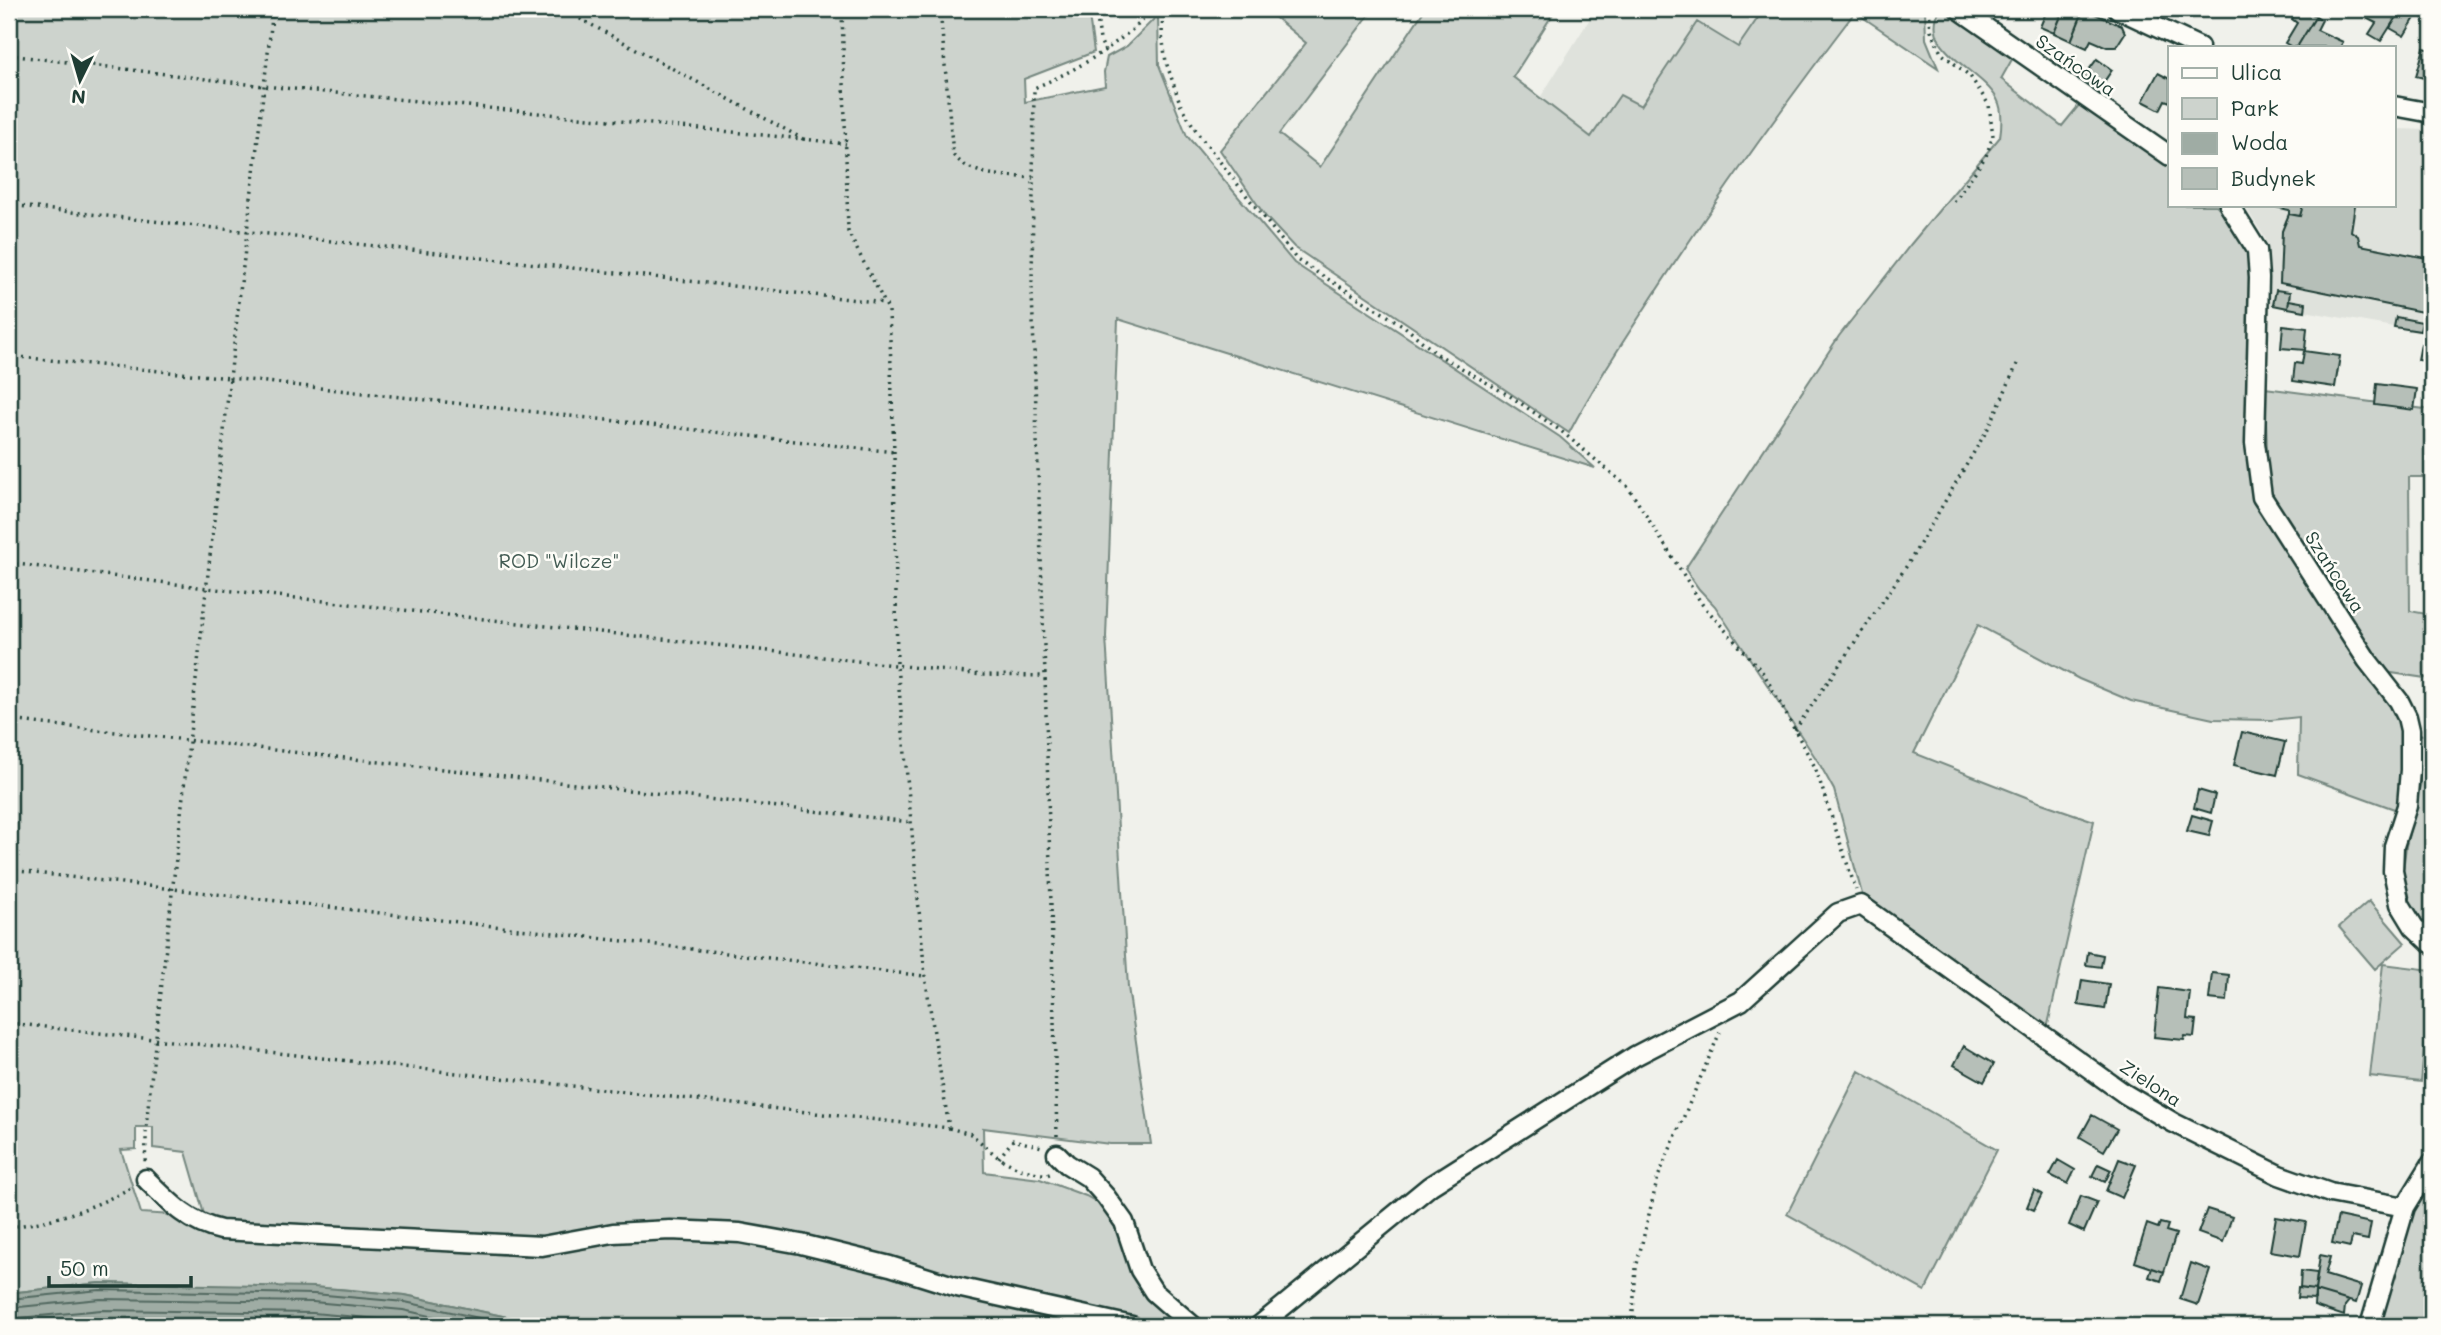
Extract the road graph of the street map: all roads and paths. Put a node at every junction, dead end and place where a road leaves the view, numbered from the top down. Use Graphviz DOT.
graph roads {
  1 [pos="273,9"];
  2 [pos="562,9"];
  3 [pos="842,9"];
  4 [pos="940,9"];
  5 [pos="1096,9"];
  6 [pos="1156,9"];
  7 [pos="1163,9"];
  8 [pos="1929,9"];
  9 [pos="1959,9"];
  10 [pos="2118,9"];
  11 [pos="2197,46"];
  12 [pos="1105,51"];
  13 [pos="9,55"];
  14 [pos="264,86"];
  15 [pos="2396,106"];
  16 [pos="2432,113"];
  17 [pos="803,139"];
  18 [pos="846,144"];
  19 [pos="2168,155"];
  20 [pos="1033,178"];
  21 [pos="9,205"];
  22 [pos="1952,205"];
  23 [pos="2230,206"];
  24 [pos="247,233"];
  25 [pos="885,303"];
  26 [pos="9,356"];
  27 [pos="2018,362"];
  28 [pos="230,378"];
  29 [pos="894,452"];
  30 [pos="9,563"];
  31 [pos="207,588"];
  32 [pos="897,666"];
  33 [pos="1045,676"];
  34 [pos="9,720"];
  35 [pos="1795,730"];
  36 [pos="190,739"];
  37 [pos="911,822"];
  38 [pos="9,870"];
  39 [pos="173,888"];
  40 [pos="1861,905"];
  41 [pos="2432,944"];
  42 [pos="925,976"];
  43 [pos="1730,1008"];
  44 [pos="9,1023"];
  45 [pos="156,1038"];
  46 [pos="949,1128"];
  47 [pos="999,1158"];
  48 [pos="1062,1159"];
  49 [pos="2432,1163"];
  50 [pos="146,1179"];
  51 [pos="2405,1207"];
  52 [pos="9,1227"];
  53 [pos="1132,1326"];
  54 [pos="1193,1326"];
  55 [pos="1259,1326"];
  56 [pos="1632,1326"];
  57 [pos="2370,1326"];
  1 -- 14 [label="path"];
  2 -- 17 [label="path"];
  3 -- 18 [label="path"];
  4 -- 20 [label="path"];
  5 -- 12 [label="path"];
  6 -- 12 [label="path"];
  7 -- 35 [label="path"];
  8 -- 22 [label="path"];
  9 -- 19 [label="street, Szańcowa"];
  10 -- 11 [label="street"];
  12 -- 20 [label="path"];
  13 -- 14 [label="path"];
  14 -- 17 [label="path"];
  14 -- 24 [label="path"];
  15 -- 16 [label="street"];
  17 -- 18 [label="path"];
  18 -- 25 [label="path"];
  20 -- 33 [label="path"];
  21 -- 24 [label="path"];
  23 -- 41 [label="street, Szańcowa"];
  24 -- 25 [label="path"];
  24 -- 28 [label="path"];
  25 -- 29 [label="path"];
  26 -- 28 [label="path"];
  27 -- 35 [label="path"];
  28 -- 29 [label="path"];
  28 -- 31 [label="path"];
  29 -- 32 [label="path"];
  30 -- 31 [label="path"];
  31 -- 32 [label="path"];
  31 -- 36 [label="path"];
  32 -- 33 [label="path"];
  32 -- 37 [label="path"];
  33 -- 48 [label="path"];
  34 -- 36 [label="path"];
  35 -- 40 [label="path"];
  36 -- 37 [label="path"];
  36 -- 39 [label="path"];
  37 -- 42 [label="path"];
  38 -- 39 [label="path"];
  39 -- 42 [label="path"];
  39 -- 45 [label="path"];
  40 -- 43 [label="street"];
  40 -- 51 [label="street, Zielona"];
  42 -- 46 [label="path"];
  43 -- 55 [label="street"];
  43 -- 56 [label="path"];
  44 -- 45 [label="path"];
  45 -- 46 [label="path"];
  45 -- 50 [label="path"];
  46 -- 47 [label="path"];
  47 -- 48 [label="path"];
  47 -- 48 [label="path"];
  48 -- 54 [label="street"];
  49 -- 51 [label="street"];
  50 -- 52 [label="path"];
  50 -- 53 [label="street"];
  51 -- 57 [label="street"];
}
